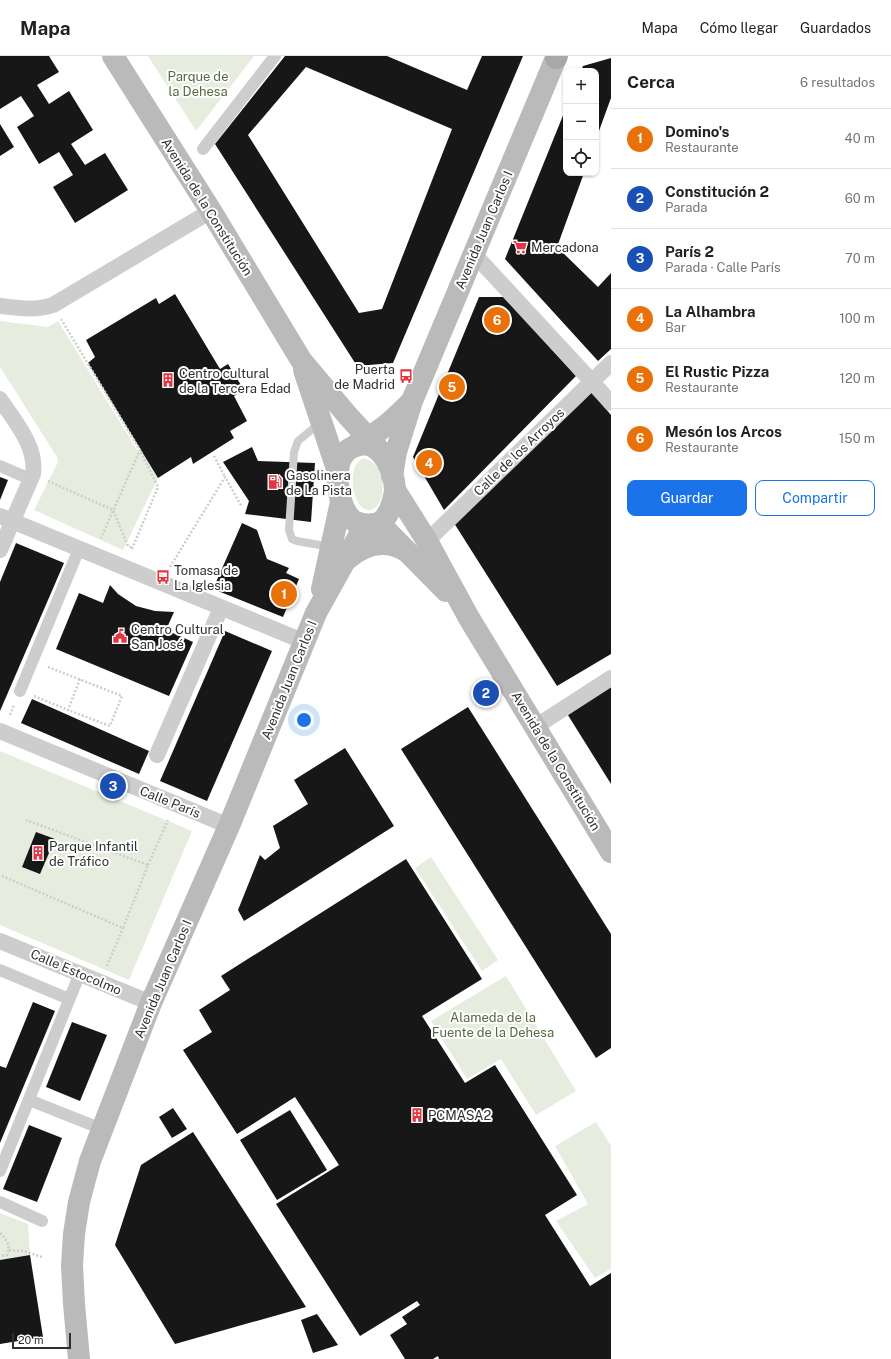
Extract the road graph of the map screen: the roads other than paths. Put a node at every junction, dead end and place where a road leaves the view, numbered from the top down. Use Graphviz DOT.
graph roads {
  1 [pos="113,56"];
  2 [pos="275,56"];
  3 [pos="556,57"];
  4 [pos="203,149"];
  5 [pos="211,211"];
  6 [pos="474,254"];
  7 [pos="0,306"];
  8 [pos="301,360"];
  9 [pos="611,363"];
  10 [pos="592,381"];
  11 [pos="0,398"];
  12 [pos="409,404"];
  13 [pos="611,404"];
  14 [pos="344,410"];
  15 [pos="322,422"];
  16 [pos="368,446"];
  17 [pos="0,466"];
  18 [pos="338,472"];
  19 [pos="30,479"];
  20 [pos="393,483"];
  21 [pos="342,502"];
  22 [pos="6,519"];
  23 [pos="372,524"];
  24 [pos="427,541"];
  25 [pos="79,549"];
  26 [pos="0,550"];
  27 [pos="408,552"];
  28 [pos="339,554"];
  29 [pos="221,608"];
  30 [pos="464,609"];
  31 [pos="304,642"];
  32 [pos="611,678"];
  33 [pos="20,691"];
  34 [pos="535,727"];
  35 [pos="1,732"];
  36 [pos="157,755"];
  37 [pos="229,826"];
  38 [pos="611,852"];
  39 [pos="0,941"];
  40 [pos="0,970"];
  41 [pos="80,973"];
  42 [pos="69,999"];
  43 [pos="151,1003"];
  44 [pos="29,1100"];
  45 [pos="102,1129"];
  46 [pos="0,1171"];
  47 [pos="0,1202"];
  48 [pos="42,1221"];
  49 [pos="79,1359"];
  1 -- 5 [label="main road, Avenida de la Constitución"];
  2 -- 4 [label="street"];
  3 -- 6 [label="main road, Avenida Juan Carlos I"];
  5 -- 7 [label="street"];
  5 -- 8 [label="main road, Avenida de la Constitución"];
  6 -- 10 [label="street"];
  6 -- 12 [label="main road, Avenida Juan Carlos I"];
  8 -- 14 [label="main road, Avenida de la Constitución"];
  8 -- 15 [label="main road, Avenida de la Constitución"];
  9 -- 10 [label="street, Calle de los Arroyos"];
  10 -- 13 [label="street"];
  10 -- 24 [label="street, Calle de los Arroyos"];
  11 -- 19 [label="street"];
  12 -- 14 [label="main road"];
  12 -- 16 [label="main road, Avenida Juan Carlos I"];
  12 -- 20 [label="main road, Avenida Juan Carlos I"];
  14 -- 16 [label="main road, Avenida de la Constitución"];
  15 -- 18 [label="main road, Avenida de la Constitución"];
  15 -- 28 [label="lane"];
  16 -- 18 [label="main road"];
  16 -- 20 [label="main road"];
  17 -- 19 [label="street"];
  18 -- 21 [label="main road"];
  19 -- 22 [label="street"];
  20 -- 23 [label="main road"];
  20 -- 24 [label="main road, Avenida de la Constitución"];
  21 -- 23 [label="main road"];
  21 -- 28 [label="main road, Avenida Juan Carlos I"];
  22 -- 25 [label="street"];
  22 -- 26 [label="street"];
  23 -- 27 [label="main road, Avenida de la Constitución"];
  23 -- 28 [label="main road, Avenida Juan Carlos I"];
  24 -- 30 [label="main road, Avenida de la Constitución"];
  25 -- 29 [label="street"];
  25 -- 33 [label="street"];
  27 -- 28 [label="main road"];
  27 -- 30 [label="main road, Avenida de la Constitución"];
  28 -- 31 [label="main road, Avenida Juan Carlos I"];
  29 -- 31 [label="street"];
  29 -- 36 [label="street"];
  30 -- 34 [label="main road, Avenida de la Constitución"];
  31 -- 37 [label="main road, Avenida Juan Carlos I"];
  32 -- 34 [label="street"];
  34 -- 38 [label="main road, Avenida de la Constitución"];
  35 -- 37 [label="street, Calle París"];
  37 -- 43 [label="main road, Avenida Juan Carlos I"];
  39 -- 41 [label="street, Calle Estocolmo"];
  40 -- 42 [label="street"];
  41 -- 42 [label="street"];
  41 -- 43 [label="street, Calle Estocolmo"];
  42 -- 44 [label="street"];
  43 -- 45 [label="main road, Avenida Juan Carlos I"];
  44 -- 45 [label="street"];
  44 -- 46 [label="street"];
  45 -- 49 [label="main road, Avenida Juan Carlos I"];
  47 -- 48 [label="street"];
}
